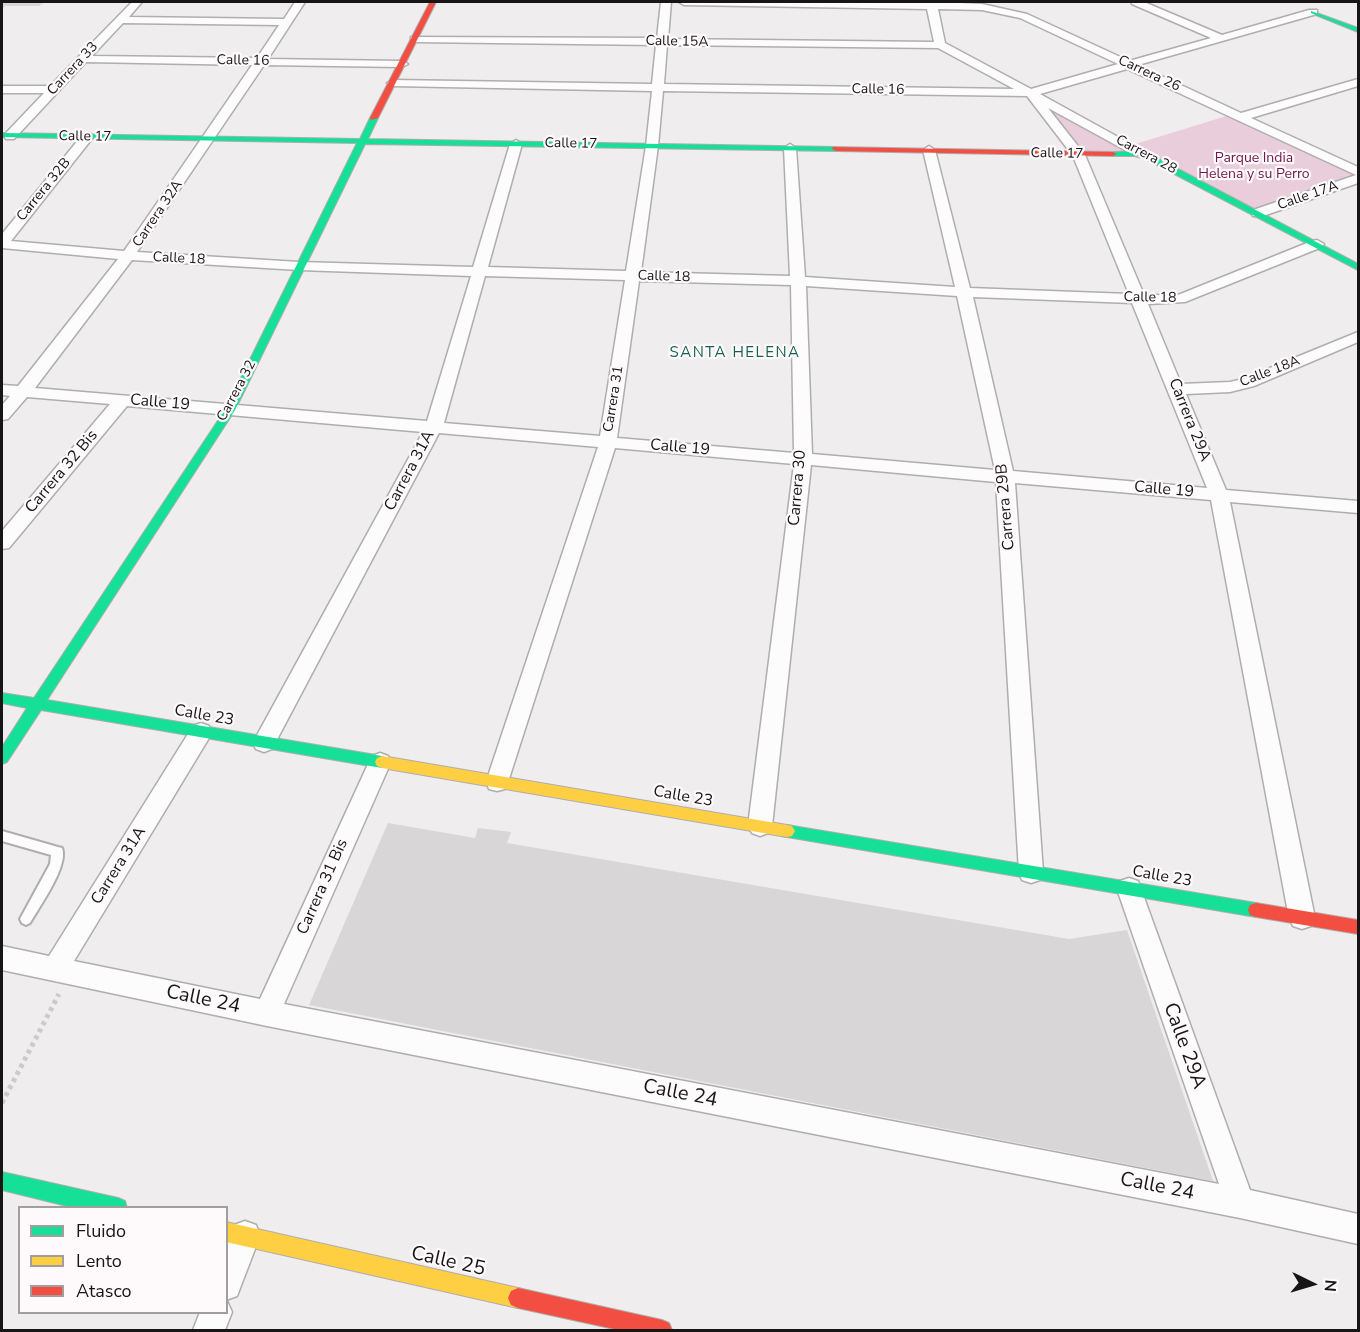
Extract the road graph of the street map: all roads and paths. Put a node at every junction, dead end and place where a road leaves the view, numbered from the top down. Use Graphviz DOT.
graph roads {
  1 [pos="137,2"];
  2 [pos="300,2"];
  3 [pos="433,2"];
  4 [pos="666,2"];
  5 [pos="684,2"];
  6 [pos="776,2"];
  7 [pos="1136,2"];
  8 [pos="931,3"];
  9 [pos="1295,5"];
  10 [pos="1331,7"];
  11 [pos="1312,12"];
  12 [pos="120,20"];
  13 [pos="286,22"];
  14 [pos="1359,30"];
  15 [pos="1221,38"];
  16 [pos="415,39"];
  17 [pos="662,42"];
  18 [pos="940,45"];
  19 [pos="83,59"];
  20 [pos="262,62"];
  21 [pos="402,64"];
  22 [pos="1127,64"];
  23 [pos="1359,82"];
  24 [pos="393,83"];
  25 [pos="658,86"];
  26 [pos="2,89"];
  27 [pos="53,90"];
  28 [pos="1030,93"];
  29 [pos="1240,117"];
  30 [pos="6,136"];
  31 [pos="87,137"];
  32 [pos="209,139"];
  33 [pos="363,141"];
  34 [pos="516,144"];
  35 [pos="652,146"];
  36 [pos="790,147"];
  37 [pos="929,150"];
  38 [pos="1141,153"];
  39 [pos="1079,155"];
  40 [pos="1359,172"];
  41 [pos="1359,179"];
  42 [pos="1258,213"];
  43 [pos="2,244"];
  44 [pos="1317,244"];
  45 [pos="129,256"];
  46 [pos="299,266"];
  47 [pos="1359,267"];
  48 [pos="477,273"];
  49 [pos="633,276"];
  50 [pos="798,281"];
  51 [pos="964,292"];
  52 [pos="1137,298"];
  53 [pos="1359,336"];
  54 [pos="1177,389"];
  55 [pos="2,390"];
  56 [pos="24,392"];
  57 [pos="123,400"];
  58 [pos="230,410"];
  59 [pos="2,415"];
  60 [pos="434,427"];
  61 [pos="608,442"];
  62 [pos="803,459"];
  63 [pos="1005,477"];
  64 [pos="1219,495"];
  65 [pos="1359,507"];
  66 [pos="2,543"];
  67 [pos="2,698"];
  68 [pos="38,704"];
  69 [pos="201,732"];
  70 [pos="264,743"];
  71 [pos="2,758"];
  72 [pos="380,762"];
  73 [pos="497,782"];
  74 [pos="760,826"];
  75 [pos="2,836"];
  76 [pos="1030,872"];
  77 [pos="1129,889"];
  78 [pos="1302,918"];
  79 [pos="27,919"];
  80 [pos="1359,927"];
  81 [pos="2,958"];
  82 [pos="62,970"];
  83 [pos="267,1013"];
  84 [pos="2,1103"];
  85 [pos="2,1181"];
  86 [pos="1240,1203"];
  87 [pos="109,1206"];
  88 [pos="1359,1229"];
  89 [pos="236,1234"];
  90 [pos="228,1275"];
  91 [pos="215,1314"];
  92 [pos="578,1321"];
  93 [pos="209,1330"];
  94 [pos="662,1330"];
  1 -- 12 [label="street, Carrera 33"];
  2 -- 13 [label="street, Carrera 32A"];
  3 -- 16 [label="street, Carrera 32"];
  4 -- 17 [label="street, Carrera 31"];
  5 -- 6 [label="street, Carrera 26"];
  6 -- 8 [label="street, Carrera 26"];
  7 -- 15 [label="street"];
  8 -- 18 [label="street"];
  8 -- 22 [label="street, Carrera 26"];
  9 -- 11 [label="street"];
  10 -- 11 [label="street, Calle 16"];
  11 -- 14 [label="street"];
  11 -- 15 [label="street, Calle 16"];
  12 -- 13 [label="street"];
  12 -- 19 [label="street, Carrera 33"];
  13 -- 20 [label="street, Carrera 32A"];
  15 -- 22 [label="street, Calle 16"];
  16 -- 17 [label="street, Calle 15A"];
  16 -- 21 [label="street, Carrera 32"];
  17 -- 18 [label="street, Calle 15A"];
  17 -- 25 [label="street, Carrera 31"];
  18 -- 28 [label="street, Carrera 29A"];
  19 -- 20 [label="street, Calle 16"];
  19 -- 27 [label="street, Carrera 33"];
  20 -- 21 [label="street, Calle 16"];
  20 -- 32 [label="street, Carrera 32A"];
  21 -- 24 [label="street, Carrera 32"];
  22 -- 28 [label="street, Calle 16"];
  22 -- 29 [label="street, Carrera 26"];
  23 -- 29 [label="street"];
  24 -- 25 [label="street, Calle 16"];
  24 -- 33 [label="street, Carrera 32"];
  25 -- 28 [label="street, Calle 16"];
  25 -- 35 [label="street, Carrera 31"];
  26 -- 27 [label="street"];
  27 -- 30 [label="street, Carrera 33"];
  28 -- 38 [label="street, Carrera 28"];
  28 -- 39 [label="street, Carrera 29A"];
  29 -- 40 [label="street, Carrera 26"];
  30 -- 31 [label="street, Calle 17"];
  31 -- 32 [label="street, Calle 17"];
  31 -- 43 [label="street, Carrera 32B"];
  32 -- 33 [label="street, Calle 17"];
  32 -- 45 [label="street, Carrera 32A"];
  33 -- 34 [label="street, Calle 17"];
  33 -- 46 [label="street, Carrera 32"];
  34 -- 35 [label="street, Calle 17"];
  34 -- 48 [label="street, Carrera 31A"];
  35 -- 36 [label="street, Calle 17"];
  35 -- 49 [label="street, Carrera 31"];
  36 -- 37 [label="street, Calle 17"];
  36 -- 50 [label="street, Carrera 30"];
  37 -- 39 [label="street, Calle 17"];
  37 -- 51 [label="street, Carrera 29B"];
  38 -- 39 [label="street, Calle 17"];
  38 -- 42 [label="street, Carrera 28"];
  39 -- 52 [label="street, Carrera 29A"];
  41 -- 42 [label="street, Calle 17A"];
  42 -- 44 [label="street, Carrera 28"];
  43 -- 45 [label="street, Calle 18"];
  44 -- 47 [label="street, Carrera 28"];
  44 -- 52 [label="street, Calle 18"];
  45 -- 46 [label="street, Calle 18"];
  45 -- 56 [label="street, Carrera 32A"];
  46 -- 48 [label="street, Calle 18"];
  46 -- 58 [label="street, Carrera 32"];
  48 -- 49 [label="street, Calle 18"];
  48 -- 60 [label="street, Carrera 31A"];
  49 -- 50 [label="street, Calle 18"];
  49 -- 61 [label="street, Carrera 31"];
  50 -- 51 [label="street, Calle 18"];
  50 -- 62 [label="street, Carrera 30"];
  51 -- 52 [label="street, Calle 18"];
  51 -- 63 [label="street, Carrera 29B"];
  52 -- 54 [label="street, Carrera 29A"];
  53 -- 54 [label="street, Calle 18A"];
  54 -- 64 [label="street, Carrera 29A"];
  55 -- 56 [label="street, Calle 19"];
  56 -- 57 [label="street, Calle 19"];
  56 -- 59 [label="street, Carrera 32A"];
  57 -- 58 [label="street, Calle 19"];
  57 -- 66 [label="street, Carrera 32 Bis"];
  58 -- 60 [label="street, Calle 19"];
  58 -- 68 [label="street, Carrera 32"];
  60 -- 61 [label="street, Calle 19"];
  60 -- 70 [label="street, Carrera 31A"];
  61 -- 62 [label="street, Calle 19"];
  61 -- 73 [label="street, Carrera 31"];
  62 -- 63 [label="street, Calle 19"];
  62 -- 74 [label="street, Carrera 30"];
  63 -- 64 [label="street, Calle 19"];
  63 -- 76 [label="street, Carrera 29B"];
  64 -- 65 [label="street, Calle 19"];
  64 -- 78 [label="street, Carrera 29A"];
  67 -- 68 [label="street, Calle 23"];
  68 -- 69 [label="street, Calle 23"];
  68 -- 71 [label="street, Carrera 32"];
  69 -- 70 [label="street, Calle 23"];
  69 -- 82 [label="street, Carrera 31A"];
  70 -- 72 [label="street, Calle 23"];
  72 -- 73 [label="street, Calle 23"];
  72 -- 83 [label="street, Carrera 31 Bis"];
  73 -- 74 [label="street, Calle 23"];
  74 -- 76 [label="street, Calle 23"];
  75 -- 79 [label="lane"];
  76 -- 77 [label="street, Calle 23"];
  77 -- 78 [label="street, Calle 23"];
  77 -- 86 [label="street, Calle 29A"];
  78 -- 80 [label="street, Calle 23"];
  81 -- 82 [label="street, Calle 24"];
  82 -- 83 [label="street, Calle 24"];
  82 -- 84 [label="path"];
  83 -- 86 [label="street, Calle 24"];
  85 -- 87 [label="street"];
  86 -- 88 [label="street, Calle 24"];
  89 -- 90 [label="street"];
  89 -- 92 [label="street, Calle 25"];
  91 -- 93 [label="street"];
  92 -- 94 [label="street, Calle 25"];
}
